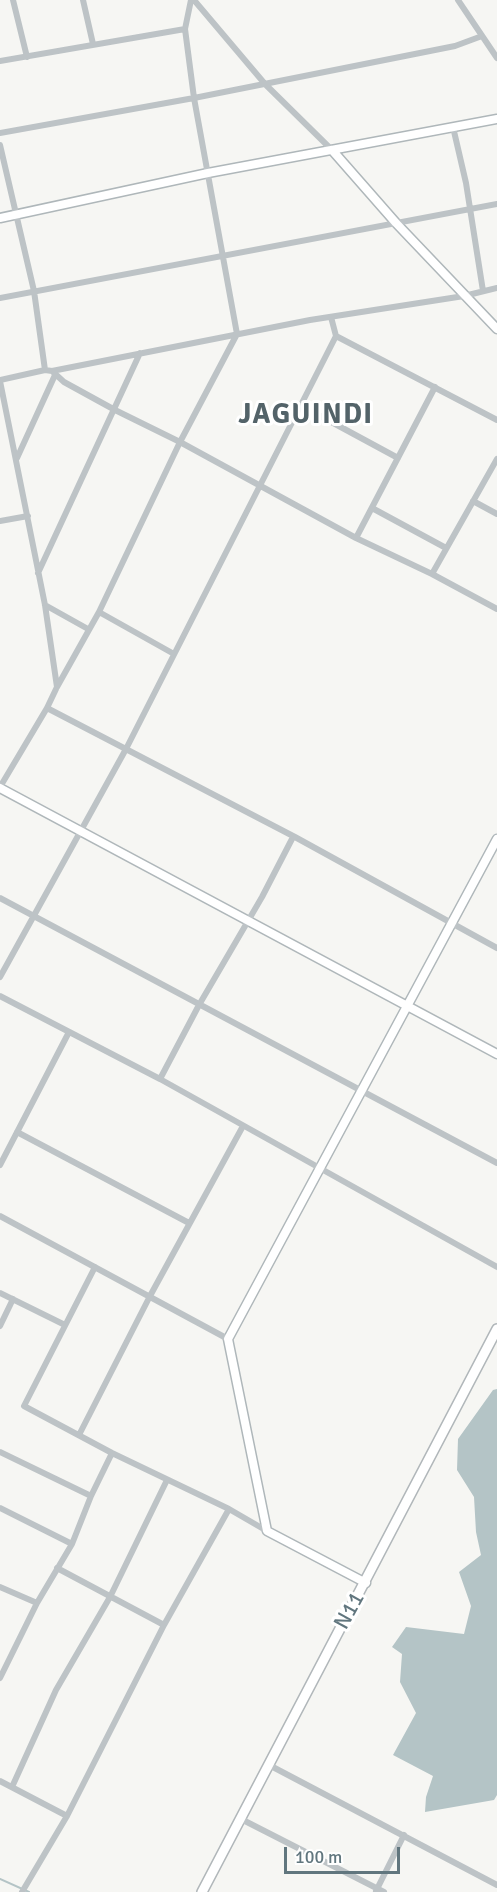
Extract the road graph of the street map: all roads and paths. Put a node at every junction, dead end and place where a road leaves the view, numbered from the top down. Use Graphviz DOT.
graph roads {
  1 [pos="13,0"];
  2 [pos="84,0"];
  3 [pos="193,0"];
  4 [pos="458,0"];
  5 [pos="184,29"];
  6 [pos="482,36"];
  7 [pos="93,44"];
  8 [pos="27,57"];
  9 [pos="497,58"];
  10 [pos="0,61"];
  11 [pos="265,84"];
  12 [pos="194,98"];
  13 [pos="497,119"];
  14 [pos="453,127"];
  15 [pos="0,133"];
  16 [pos="0,145"];
  17 [pos="332,150"];
  18 [pos="208,173"];
  19 [pos="497,204"];
  20 [pos="470,208"];
  21 [pos="17,215"];
  22 [pos="0,218"];
  23 [pos="396,223"];
  24 [pos="222,255"];
  25 [pos="497,288"];
  26 [pos="34,291"];
  27 [pos="483,291"];
  28 [pos="464,296"];
  29 [pos="0,298"];
  30 [pos="331,317"];
  31 [pos="497,329"];
  32 [pos="237,334"];
  33 [pos="336,336"];
  34 [pos="140,353"];
  35 [pos="50,372"];
  36 [pos="0,381"];
  37 [pos="435,387"];
  38 [pos="300,405"];
  39 [pos="115,411"];
  40 [pos="497,420"];
  41 [pos="180,442"];
  42 [pos="398,458"];
  43 [pos="16,459"];
  44 [pos="497,459"];
  45 [pos="259,484"];
  46 [pos="473,501"];
  47 [pos="372,508"];
  48 [pos="497,514"];
  49 [pos="28,516"];
  50 [pos="0,521"];
  51 [pos="356,538"];
  52 [pos="446,548"];
  53 [pos="38,574"];
  54 [pos="432,574"];
  55 [pos="45,605"];
  56 [pos="497,609"];
  57 [pos="99,612"];
  58 [pos="88,629"];
  59 [pos="174,654"];
  60 [pos="57,687"];
  61 [pos="47,708"];
  62 [pos="126,749"];
  63 [pos="0,788"];
  64 [pos="79,832"];
  65 [pos="293,837"];
  66 [pos="497,839"];
  67 [pos="493,857"];
  68 [pos="0,898"];
  69 [pos="33,917"];
  70 [pos="249,921"];
  71 [pos="452,924"];
  72 [pos="497,948"];
  73 [pos="0,977"];
  74 [pos="0,996"];
  75 [pos="199,1005"];
  76 [pos="407,1006"];
  77 [pos="69,1032"];
  78 [pos="497,1054"];
  79 [pos="160,1079"];
  80 [pos="362,1092"];
  81 [pos="243,1126"];
  82 [pos="17,1132"];
  83 [pos="497,1162"];
  84 [pos="0,1165"];
  85 [pos="321,1169"];
  86 [pos="0,1216"];
  87 [pos="189,1223"];
  88 [pos="95,1267"];
  89 [pos="497,1267"];
  90 [pos="0,1293"];
  91 [pos="150,1296"];
  92 [pos="13,1299"];
  93 [pos="65,1325"];
  94 [pos="0,1326"];
  95 [pos="497,1329"];
  96 [pos="228,1339"];
  97 [pos="79,1435"];
  98 [pos="0,1452"];
  99 [pos="112,1453"];
  100 [pos="167,1480"];
  101 [pos="91,1496"];
  102 [pos="0,1508"];
  103 [pos="229,1509"];
  104 [pos="267,1531"];
  105 [pos="72,1544"];
  106 [pos="57,1568"];
  107 [pos="366,1583"];
  108 [pos="0,1587"];
  109 [pos="110,1597"];
  110 [pos="37,1603"];
  111 [pos="164,1625"];
  112 [pos="0,1678"];
  113 [pos="269,1765"];
  114 [pos="0,1781"];
  115 [pos="12,1787"];
  116 [pos="66,1816"];
  117 [pos="241,1819"];
  118 [pos="404,1835"];
  119 [pos="497,1885"];
  120 [pos="379,1891"];
  121 [pos="22,1892"];
  122 [pos="202,1892"];
  1 -- 8 [label="street"];
  2 -- 7 [label="street"];
  3 -- 5 [label="street"];
  3 -- 11 [label="street"];
  4 -- 6 [label="street"];
  5 -- 7 [label="street"];
  5 -- 12 [label="street"];
  6 -- 9 [label="street"];
  6 -- 11 [label="street"];
  7 -- 8 [label="street"];
  8 -- 10 [label="street"];
  11 -- 12 [label="street"];
  11 -- 17 [label="street"];
  12 -- 15 [label="street"];
  12 -- 18 [label="street"];
  13 -- 14 [label="street"];
  14 -- 17 [label="street"];
  14 -- 20 [label="street"];
  16 -- 21 [label="street"];
  17 -- 18 [label="street"];
  17 -- 23 [label="street"];
  18 -- 21 [label="street"];
  18 -- 24 [label="street"];
  19 -- 20 [label="street"];
  20 -- 23 [label="street"];
  20 -- 27 [label="street"];
  21 -- 22 [label="street"];
  21 -- 26 [label="street"];
  23 -- 24 [label="street"];
  23 -- 28 [label="street"];
  24 -- 26 [label="street"];
  24 -- 32 [label="street"];
  25 -- 27 [label="street"];
  26 -- 29 [label="street"];
  26 -- 35 [label="street"];
  27 -- 28 [label="street"];
  28 -- 30 [label="street"];
  28 -- 31 [label="street"];
  30 -- 32 [label="street"];
  30 -- 33 [label="street"];
  32 -- 34 [label="street"];
  32 -- 41 [label="street"];
  33 -- 37 [label="street"];
  33 -- 38 [label="street"];
  34 -- 35 [label="street"];
  34 -- 39 [label="street"];
  35 -- 36 [label="street"];
  35 -- 39 [label="street"];
  35 -- 43 [label="street"];
  36 -- 43 [label="street"];
  37 -- 40 [label="street"];
  37 -- 42 [label="street"];
  38 -- 42 [label="street"];
  38 -- 45 [label="street"];
  39 -- 41 [label="street"];
  39 -- 53 [label="street"];
  41 -- 45 [label="street"];
  41 -- 57 [label="street"];
  42 -- 47 [label="street"];
  43 -- 49 [label="street"];
  44 -- 46 [label="street"];
  45 -- 51 [label="street"];
  45 -- 59 [label="street"];
  46 -- 48 [label="street"];
  46 -- 52 [label="street"];
  47 -- 51 [label="street"];
  47 -- 52 [label="street"];
  49 -- 50 [label="street"];
  49 -- 53 [label="street"];
  51 -- 54 [label="street"];
  52 -- 54 [label="street"];
  53 -- 55 [label="street"];
  54 -- 56 [label="street"];
  55 -- 58 [label="street"];
  55 -- 60 [label="street"];
  57 -- 58 [label="street"];
  57 -- 59 [label="street"];
  58 -- 60 [label="street"];
  59 -- 62 [label="street"];
  60 -- 61 [label="street"];
  61 -- 62 [label="street"];
  61 -- 63 [label="street"];
  62 -- 64 [label="street"];
  62 -- 65 [label="street"];
  63 -- 64 [label="street"];
  64 -- 69 [label="street"];
  64 -- 70 [label="street"];
  65 -- 70 [label="street"];
  65 -- 71 [label="street"];
  66 -- 67 [label="street"];
  67 -- 71 [label="street"];
  68 -- 69 [label="street"];
  69 -- 73 [label="street"];
  69 -- 75 [label="street"];
  70 -- 75 [label="street"];
  70 -- 76 [label="street"];
  71 -- 72 [label="street"];
  71 -- 76 [label="street"];
  74 -- 77 [label="street"];
  75 -- 79 [label="street"];
  75 -- 80 [label="street"];
  76 -- 78 [label="street"];
  76 -- 80 [label="street"];
  77 -- 79 [label="street"];
  77 -- 82 [label="street"];
  79 -- 81 [label="street"];
  80 -- 83 [label="street"];
  80 -- 85 [label="street"];
  81 -- 85 [label="street"];
  81 -- 87 [label="street"];
  82 -- 84 [label="street"];
  82 -- 87 [label="street"];
  85 -- 89 [label="street"];
  85 -- 96 [label="street"];
  86 -- 88 [label="street"];
  87 -- 91 [label="street"];
  88 -- 91 [label="street"];
  88 -- 93 [label="street"];
  90 -- 92 [label="street"];
  91 -- 96 [label="street"];
  91 -- 97 [label="street"];
  92 -- 93 [label="street"];
  92 -- 94 [label="street"];
  93 -- 97 [label="street"];
  95 -- 107 [label="main road, N11"];
  96 -- 104 [label="street"];
  97 -- 99 [label="street"];
  98 -- 101 [label="street"];
  99 -- 100 [label="street"];
  99 -- 101 [label="street"];
  100 -- 103 [label="street"];
  100 -- 109 [label="street"];
  101 -- 105 [label="street"];
  102 -- 105 [label="street"];
  103 -- 104 [label="street"];
  103 -- 111 [label="street"];
  104 -- 107 [label="street"];
  105 -- 106 [label="street"];
  106 -- 109 [label="street"];
  106 -- 110 [label="street"];
  107 -- 113 [label="main road, N11"];
  108 -- 110 [label="street"];
  109 -- 111 [label="street"];
  109 -- 115 [label="street"];
  110 -- 112 [label="street"];
  111 -- 116 [label="street"];
  113 -- 117 [label="main road, N11"];
  113 -- 118 [label="street"];
  114 -- 115 [label="street"];
  115 -- 116 [label="street"];
  116 -- 121 [label="street"];
  117 -- 120 [label="street"];
  117 -- 122 [label="main road, N11"];
  118 -- 119 [label="street"];
  118 -- 120 [label="street"];
}
